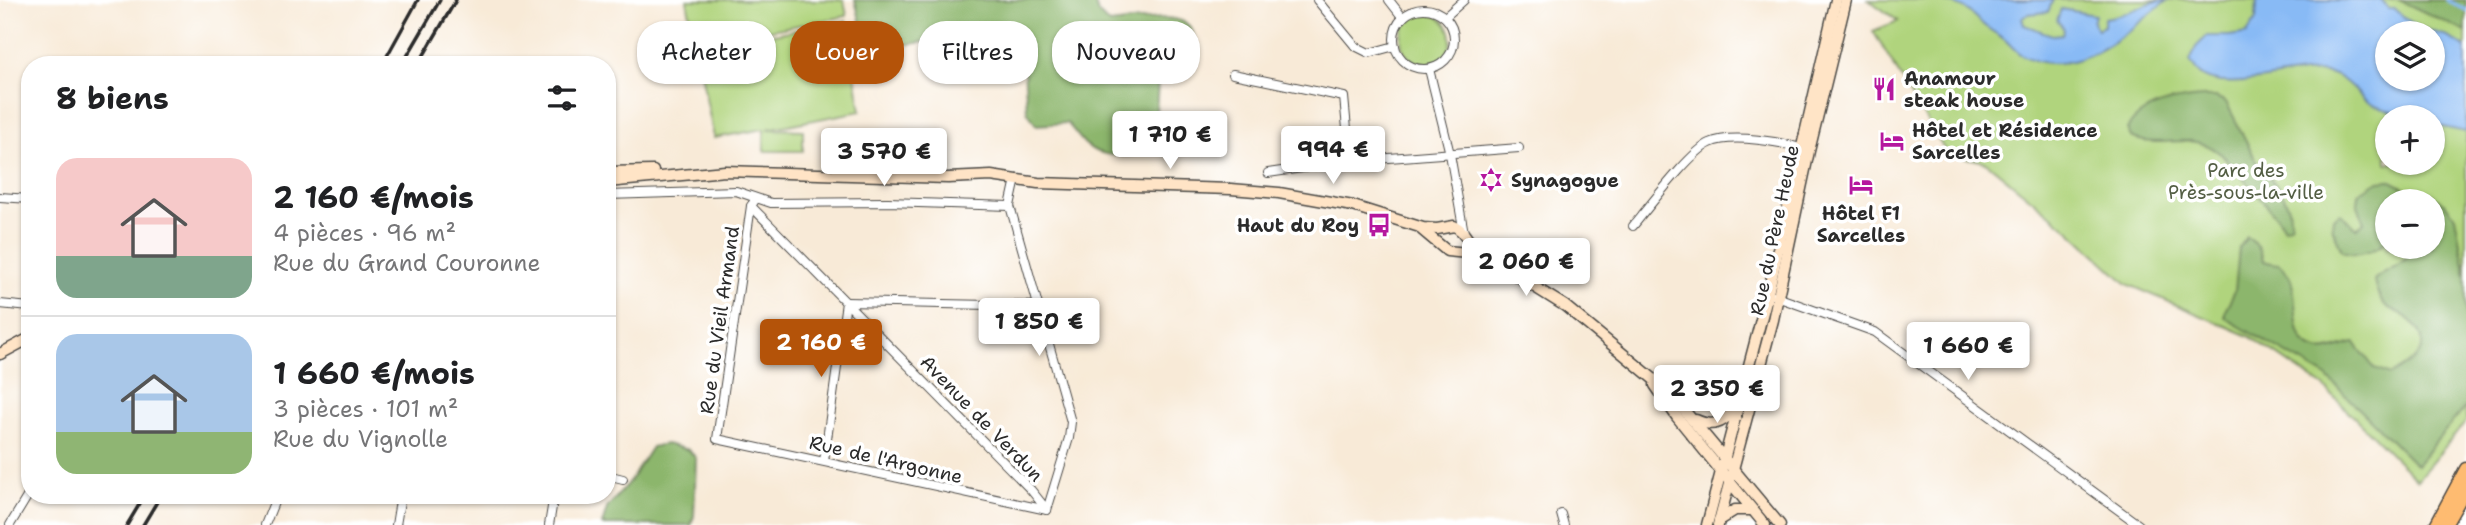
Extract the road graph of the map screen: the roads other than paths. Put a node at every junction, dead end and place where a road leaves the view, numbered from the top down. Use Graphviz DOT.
graph roads {
  1 [pos="1317,0"];
  2 [pos="1389,0"];
  3 [pos="1464,0"];
  4 [pos="1836,0"];
  5 [pos="1846,0"];
  6 [pos="1417,5"];
  7 [pos="1445,17"];
  8 [pos="1403,18"];
  9 [pos="1395,46"];
  10 [pos="1429,69"];
  11 [pos="1233,74"];
  12 [pos="1519,148"];
  13 [pos="1804,149"];
  14 [pos="1450,154"];
  15 [pos="1350,161"];
  16 [pos="616,173"];
  17 [pos="705,173"];
  18 [pos="1268,173"];
  19 [pos="1016,179"];
  20 [pos="616,181"];
  21 [pos="616,195"];
  22 [pos="0,197"];
  23 [pos="21,199"];
  24 [pos="753,203"];
  25 [pos="1010,206"];
  26 [pos="1460,209"];
  27 [pos="1412,225"];
  28 [pos="1633,226"];
  29 [pos="1447,227"];
  30 [pos="1464,235"];
  31 [pos="1440,244"];
  32 [pos="1455,251"];
  33 [pos="1484,256"];
  34 [pos="1772,295"];
  35 [pos="846,302"];
  36 [pos="0,304"];
  37 [pos="21,306"];
  38 [pos="1039,306"];
  39 [pos="21,343"];
  40 [pos="0,354"];
  41 [pos="1647,374"];
  42 [pos="1739,401"];
  43 [pos="1694,419"];
  44 [pos="718,439"];
  45 [pos="1722,455"];
  46 [pos="824,461"];
  47 [pos="1733,467"];
  48 [pos="2466,469"];
  49 [pos="616,477"];
  50 [pos="1725,477"];
  51 [pos="623,479"];
  52 [pos="2466,488"];
  53 [pos="23,504"];
  54 [pos="273,504"];
  55 [pos="400,504"];
  56 [pos="552,504"];
  57 [pos="1047,510"];
  58 [pos="1752,510"];
  59 [pos="1561,514"];
  60 [pos="1718,523"];
  61 [pos="10,525"];
  62 [pos="265,525"];
  63 [pos="396,525"];
  64 [pos="549,525"];
  65 [pos="1564,525"];
  66 [pos="1707,525"];
  67 [pos="1765,525"];
  68 [pos="1780,525"];
  69 [pos="2139,525"];
  70 [pos="2436,525"];
  71 [pos="2445,525"];
  1 -- 9 [label="street"];
  2 -- 8 [label="street"];
  3 -- 7 [label="street"];
  4 -- 13 [label="main road, Rue du Père Heude"];
  5 -- 13 [label="main road, Rue du Père Heude"];
  6 -- 7 [label="street"];
  6 -- 8 [label="street"];
  7 -- 10 [label="street"];
  8 -- 9 [label="street"];
  9 -- 10 [label="street"];
  10 -- 14 [label="street"];
  11 -- 15 [label="street"];
  12 -- 14 [label="street"];
  13 -- 28 [label="street"];
  13 -- 34 [label="main road, Rue du Père Heude"];
  14 -- 15 [label="street"];
  14 -- 26 [label="street"];
  15 -- 18 [label="street"];
  16 -- 17 [label="main road"];
  17 -- 19 [label="main road"];
  17 -- 20 [label="main road"];
  19 -- 25 [label="street"];
  19 -- 27 [label="main road"];
  21 -- 24 [label="street"];
  22 -- 23 [label="street"];
  24 -- 25 [label="street"];
  24 -- 35 [label="street, Avenue de Verdun"];
  24 -- 44 [label="street, Rue du Vieil Armand"];
  25 -- 38 [label="street"];
  26 -- 29 [label="street"];
  26 -- 30 [label="street"];
  27 -- 29 [label="main road"];
  27 -- 31 [label="main road"];
  29 -- 30 [label="main road"];
  29 -- 31 [label="main road"];
  30 -- 32 [label="main road"];
  30 -- 33 [label="main road"];
  31 -- 32 [label="main road"];
  32 -- 33 [label="main road"];
  33 -- 41 [label="main road"];
  34 -- 42 [label="main road, Rue du Père Heude"];
  34 -- 47 [label="main road, Rue du Père Heude"];
  34 -- 69 [label="street"];
  35 -- 38 [label="street"];
  35 -- 46 [label="street"];
  35 -- 57 [label="street, Avenue de Verdun"];
  36 -- 37 [label="street"];
  38 -- 57 [label="street"];
  39 -- 40 [label="main road"];
  41 -- 43 [label="main road"];
  41 -- 50 [label="main road"];
  42 -- 43 [label="main road"];
  42 -- 45 [label="main road, Rue du Père Heude"];
  43 -- 45 [label="main road"];
  44 -- 46 [label="street, Rue de l'Argonne"];
  45 -- 47 [label="main road"];
  45 -- 50 [label="main road, Rue du Père Heude"];
  46 -- 57 [label="street, Rue de l'Argonne"];
  47 -- 50 [label="main road, Rue du Père Heude"];
  47 -- 68 [label="main road"];
  48 -- 70 [label="main road"];
  49 -- 51 [label="street"];
  50 -- 58 [label="main road"];
  50 -- 60 [label="main road"];
  50 -- 66 [label="main road"];
  52 -- 71 [label="main road"];
  53 -- 61 [label="street"];
  54 -- 62 [label="street"];
  55 -- 63 [label="street"];
  56 -- 64 [label="street"];
  58 -- 60 [label="main road"];
  58 -- 67 [label="main road"];
  59 -- 65 [label="street"];
}
